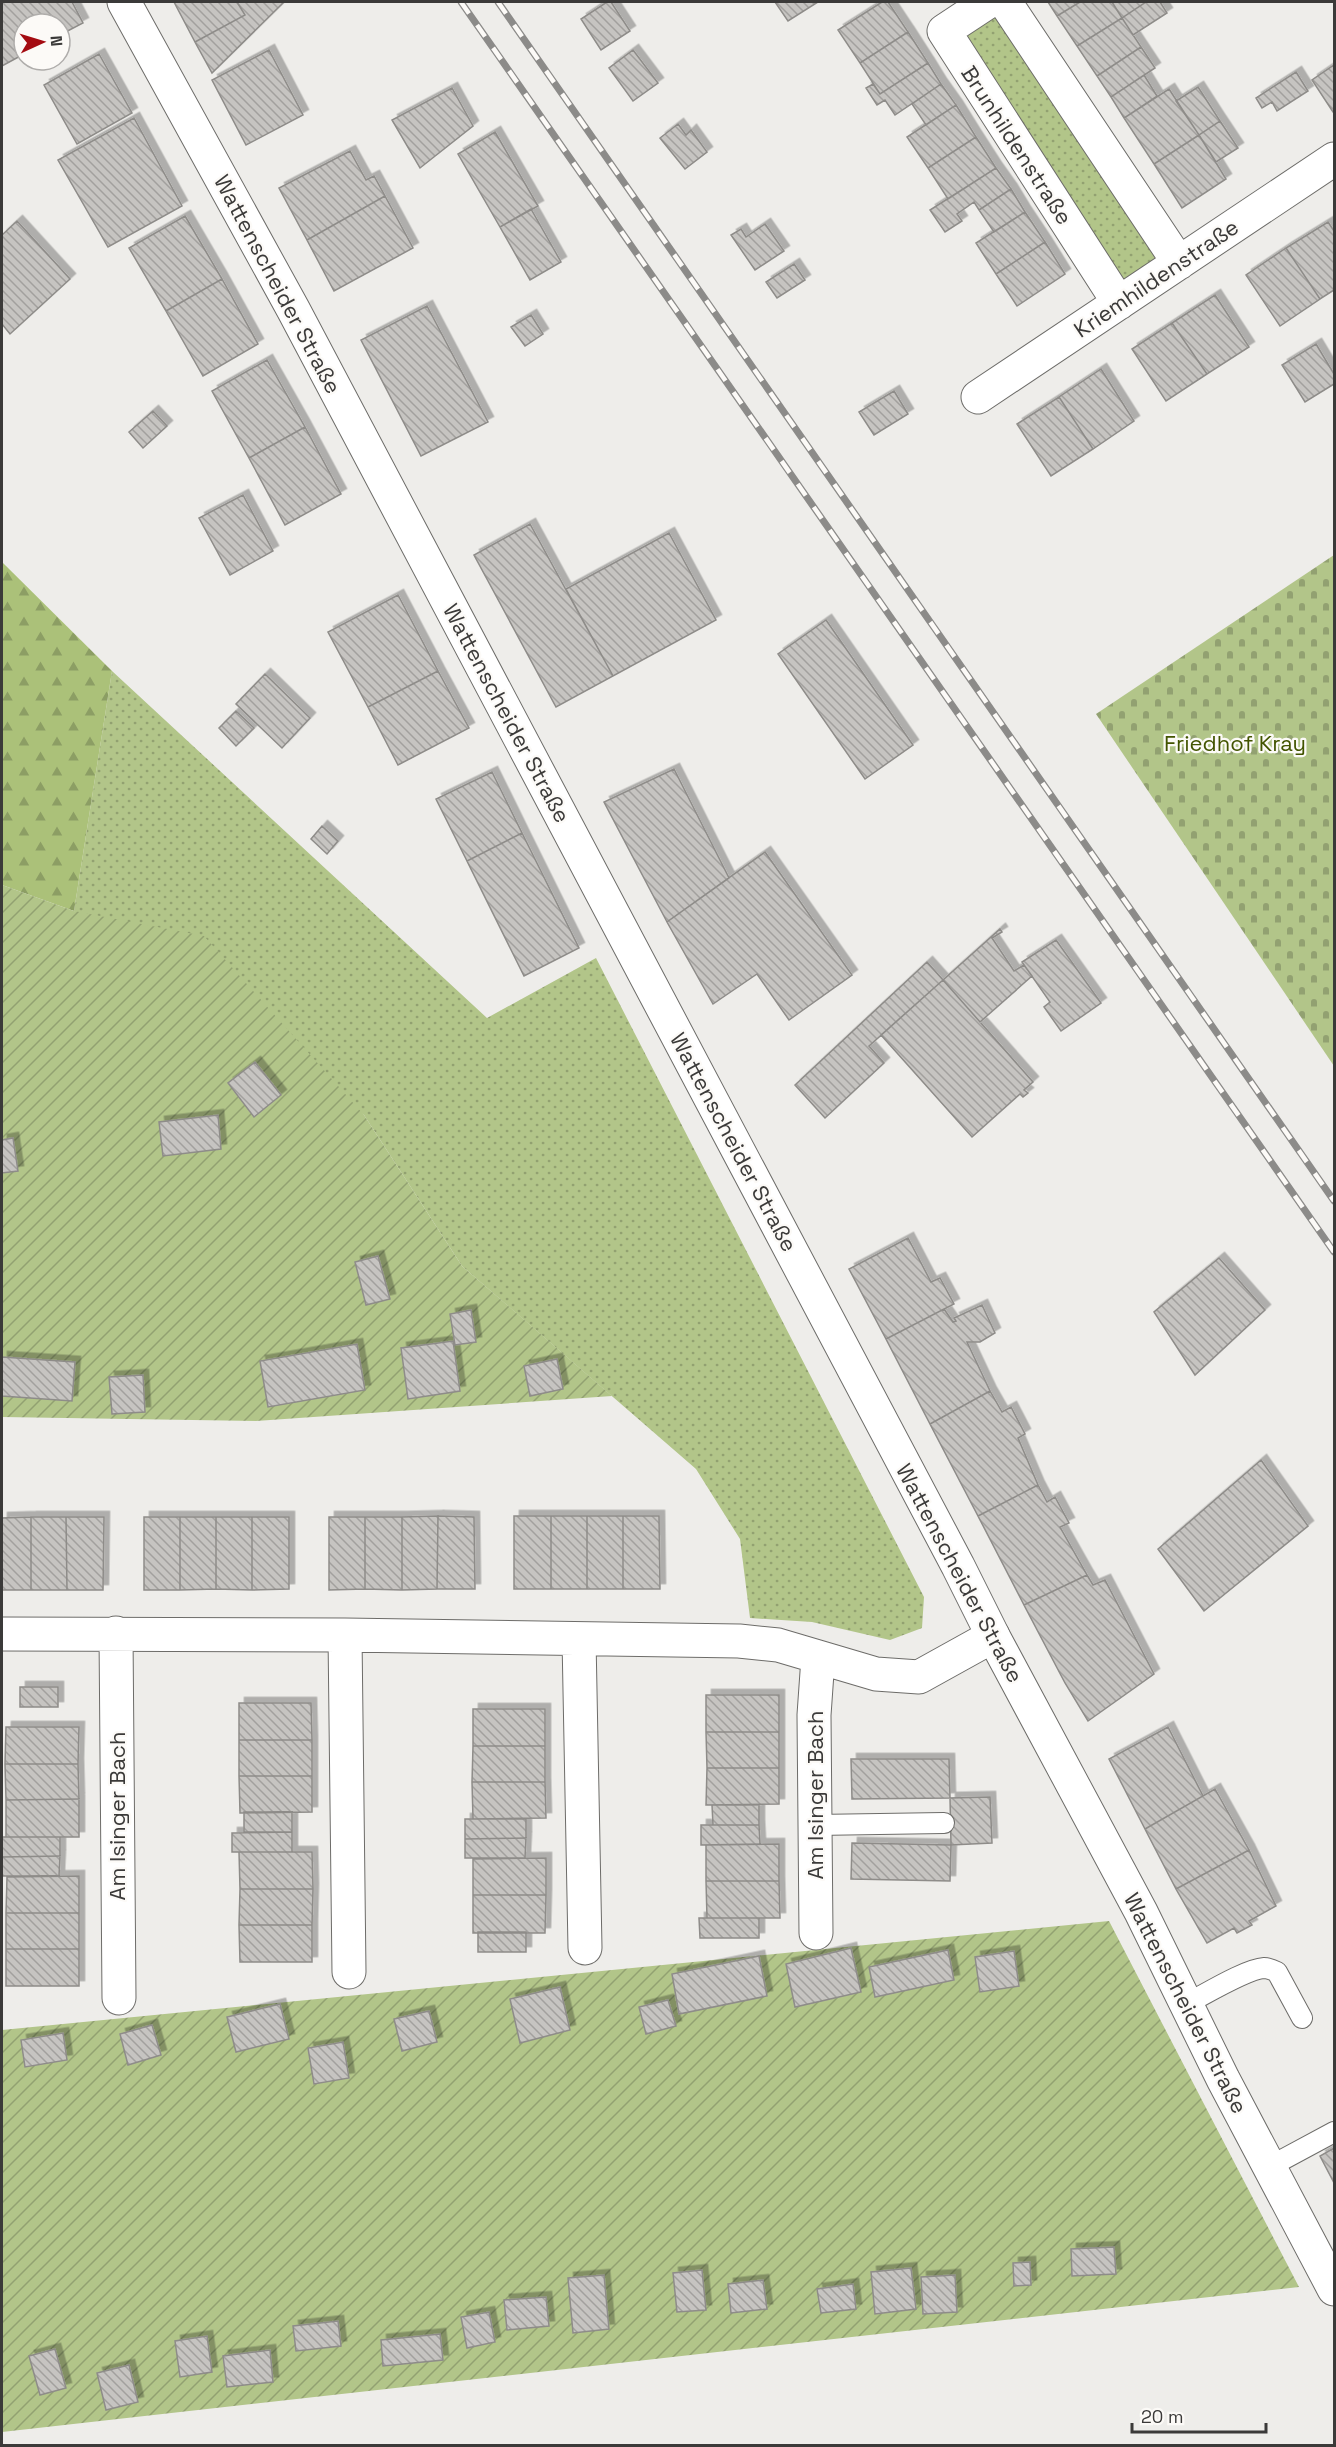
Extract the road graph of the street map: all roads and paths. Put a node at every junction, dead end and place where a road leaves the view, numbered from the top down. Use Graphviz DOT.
graph roads {
  1 [pos="124,2"];
  2 [pos="988,2"];
  3 [pos="1005,2"];
  4 [pos="1335,159"];
  5 [pos="1179,263"];
  6 [pos="1119,303"];
  7 [pos="978,397"];
  8 [pos="116,1633"];
  9 [pos="2,1634"];
  10 [pos="345,1635"];
  11 [pos="993,1636"];
  12 [pos="579,1640"];
  13 [pos="818,1658"];
  14 [pos="944,1823"];
  15 [pos="815,1825"];
  16 [pos="816,1933"];
  17 [pos="585,1948"];
  18 [pos="349,1972"];
  19 [pos="118,1998"];
  20 [pos="1186,2004"];
  21 [pos="1302,2018"];
  22 [pos="1335,2132"];
  23 [pos="1269,2167"];
  24 [pos="1335,2289"];
  1 -- 11 [label="street, Wattenscheider Straße"];
  2 -- 6 [label="street, Brunhildenstraße"];
  3 -- 5 [label="street"];
  4 -- 5 [label="street, Kriemhildenstraße"];
  5 -- 6 [label="street, Kriemhildenstraße"];
  6 -- 7 [label="street, Kriemhildenstraße"];
  8 -- 9 [label="street"];
  8 -- 10 [label="street"];
  8 -- 19 [label="street, Am Isinger Bach"];
  10 -- 12 [label="street"];
  10 -- 18 [label="street"];
  11 -- 13 [label="street"];
  11 -- 20 [label="street, Wattenscheider Straße"];
  12 -- 13 [label="street"];
  12 -- 17 [label="street"];
  13 -- 15 [label="street, Am Isinger Bach"];
  14 -- 15 [label="lane"];
  15 -- 16 [label="street, Am Isinger Bach"];
  20 -- 21 [label="lane"];
  20 -- 23 [label="street, Wattenscheider Straße"];
  22 -- 23 [label="lane"];
  23 -- 24 [label="street, Wattenscheider Straße"];
}
